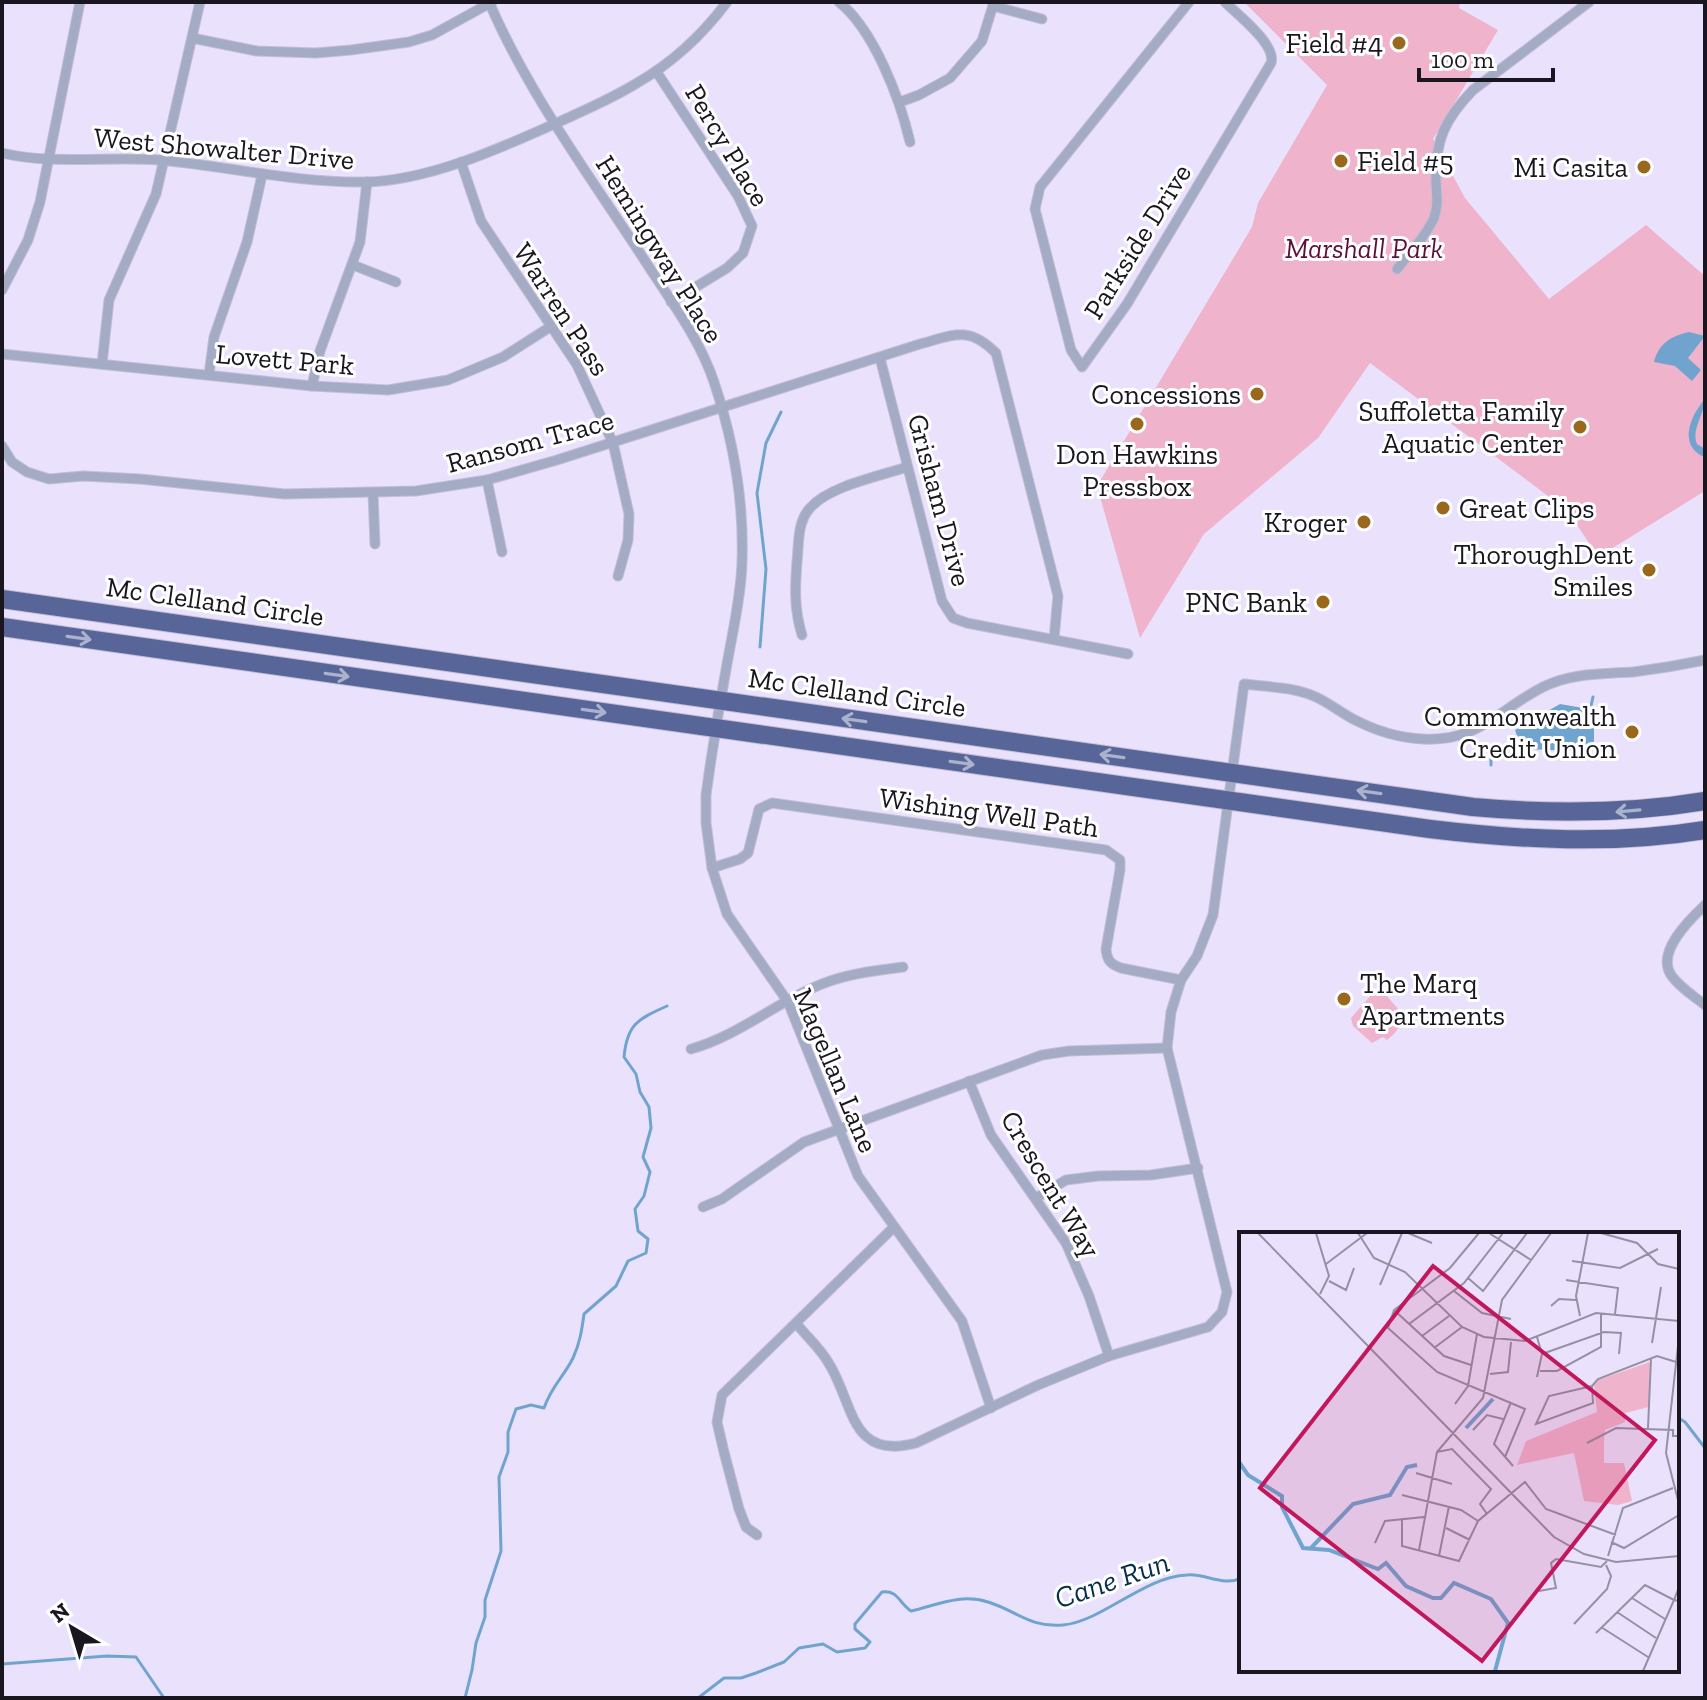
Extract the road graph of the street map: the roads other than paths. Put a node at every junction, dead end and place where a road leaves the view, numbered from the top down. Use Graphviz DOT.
graph roads {
  1 [pos="80,2"];
  2 [pos="200,2"];
  3 [pos="490,2"];
  4 [pos="727,2"];
  5 [pos="839,2"];
  6 [pos="1189,2"];
  7 [pos="1225,2"];
  8 [pos="1589,2"];
  9 [pos="994,4"];
  10 [pos="852,6"];
  11 [pos="1042,19"];
  12 [pos="192,38"];
  13 [pos="656,71"];
  14 [pos="900,102"];
  15 [pos="555,123"];
  16 [pos="910,142"];
  17 [pos="2,153"];
  18 [pos="49,158"];
  19 [pos="164,160"];
  20 [pos="461,162"];
  21 [pos="262,175"];
  22 [pos="367,182"];
  23 [pos="353,265"];
  24 [pos="1397,269"];
  25 [pos="396,282"];
  26 [pos="2,290"];
  27 [pos="671,302"];
  28 [pos="550,327"];
  29 [pos="2,354"];
  30 [pos="880,358"];
  31 [pos="102,364"];
  32 [pos="209,374"];
  33 [pos="312,386"];
  34 [pos="721,409"];
  35 [pos="613,443"];
  36 [pos="2,446"];
  37 [pos="907,467"];
  38 [pos="487,480"];
  39 [pos="373,493"];
  40 [pos="375,544"];
  41 [pos="502,552"];
  42 [pos="618,576"];
  43 [pos="2,599"];
  44 [pos="2,627"];
  45 [pos="802,635"];
  46 [pos="1054,639"];
  47 [pos="1128,654"];
  48 [pos="1705,660"];
  49 [pos="721,701"];
  50 [pos="716,728"];
  51 [pos="1232,773"];
  52 [pos="1228,800"];
  53 [pos="1705,801"];
  54 [pos="1705,830"];
  55 [pos="712,868"];
  56 [pos="1705,905"];
  57 [pos="903,967"];
  58 [pos="1181,980"];
  59 [pos="788,1002"];
  60 [pos="1705,1005"];
  61 [pos="1167,1048"];
  62 [pos="691,1049"];
  63 [pos="969,1081"];
  64 [pos="839,1127"];
  65 [pos="1198,1168"];
  66 [pos="1036,1198"];
  67 [pos="703,1207"];
  68 [pos="894,1227"];
  69 [pos="796,1323"];
  70 [pos="1109,1356"];
  71 [pos="991,1408"];
  72 [pos="757,1535"];
  1 -- 18 [label="street"];
  2 -- 12 [label="street"];
  3 -- 12 [label="street"];
  3 -- 15 [label="street, Hemingway Place"];
  4 -- 13 [label="street, West Showalter Drive"];
  5 -- 10 [label="street"];
  6 -- 7 [label="street, Parkside Drive"];
  8 -- 24 [label="street"];
  9 -- 11 [label="street"];
  9 -- 14 [label="street"];
  10 -- 14 [label="street"];
  12 -- 19 [label="street"];
  13 -- 15 [label="street, West Showalter Drive"];
  13 -- 27 [label="street, Percy Place"];
  14 -- 16 [label="street"];
  15 -- 20 [label="street, West Showalter Drive"];
  15 -- 27 [label="street, Hemingway Place"];
  17 -- 18 [label="street, West Showalter Drive"];
  18 -- 19 [label="street, West Showalter Drive"];
  18 -- 26 [label="street"];
  19 -- 21 [label="street, West Showalter Drive"];
  19 -- 31 [label="street"];
  20 -- 22 [label="street, West Showalter Drive"];
  20 -- 28 [label="street, Warren Pass"];
  21 -- 22 [label="street, West Showalter Drive"];
  21 -- 32 [label="street"];
  22 -- 23 [label="street"];
  23 -- 25 [label="street"];
  23 -- 33 [label="street"];
  27 -- 34 [label="street, Hemingway Place"];
  28 -- 33 [label="street, Lovett Park"];
  28 -- 35 [label="street, Warren Pass"];
  29 -- 31 [label="street, Lovett Park"];
  30 -- 34 [label="street, Ransom Trace"];
  30 -- 37 [label="street, Grisham Drive"];
  30 -- 46 [label="street, Ransom Trace"];
  31 -- 32 [label="street, Lovett Park"];
  32 -- 33 [label="street, Lovett Park"];
  34 -- 35 [label="street, Ransom Trace"];
  34 -- 49 [label="street, Hemingway Place"];
  35 -- 38 [label="street, Ransom Trace"];
  35 -- 42 [label="street, Warren Pass"];
  36 -- 39 [label="street, Ransom Trace"];
  37 -- 45 [label="street"];
  37 -- 46 [label="street, Grisham Drive"];
  38 -- 39 [label="street, Ransom Trace"];
  38 -- 41 [label="street"];
  39 -- 40 [label="street"];
  43 -- 49 [label="highway, Mc Clelland Circle"];
  44 -- 50 [label="highway, Mc Clelland Circle, one-way"];
  46 -- 47 [label="street, Grisham Drive"];
  48 -- 51 [label="street"];
  49 -- 50 [label="street, Hemingway Place"];
  51 -- 49 [label="highway, Mc Clelland Circle, one-way"];
  50 -- 52 [label="highway, Mc Clelland Circle, one-way"];
  50 -- 55 [label="street, Magellan Lane"];
  51 -- 52 [label="street"];
  53 -- 51 [label="highway, Mc Clelland Circle, one-way"];
  52 -- 54 [label="highway, Mc Clelland Circle"];
  52 -- 58 [label="street"];
  55 -- 58 [label="street, Wishing Well Path"];
  55 -- 59 [label="street, Magellan Lane"];
  56 -- 60 [label="street"];
  57 -- 59 [label="street"];
  58 -- 61 [label="street"];
  59 -- 62 [label="street"];
  59 -- 64 [label="street, Magellan Lane"];
  61 -- 63 [label="street"];
  61 -- 65 [label="street"];
  63 -- 64 [label="street"];
  63 -- 66 [label="street, Crescent Way"];
  64 -- 67 [label="street"];
  64 -- 68 [label="street, Magellan Lane"];
  65 -- 66 [label="street"];
  65 -- 70 [label="street"];
  66 -- 70 [label="street, Crescent Way"];
  68 -- 69 [label="street"];
  68 -- 71 [label="street, Magellan Lane"];
  69 -- 71 [label="street"];
  69 -- 72 [label="street"];
  70 -- 71 [label="street"];
}
